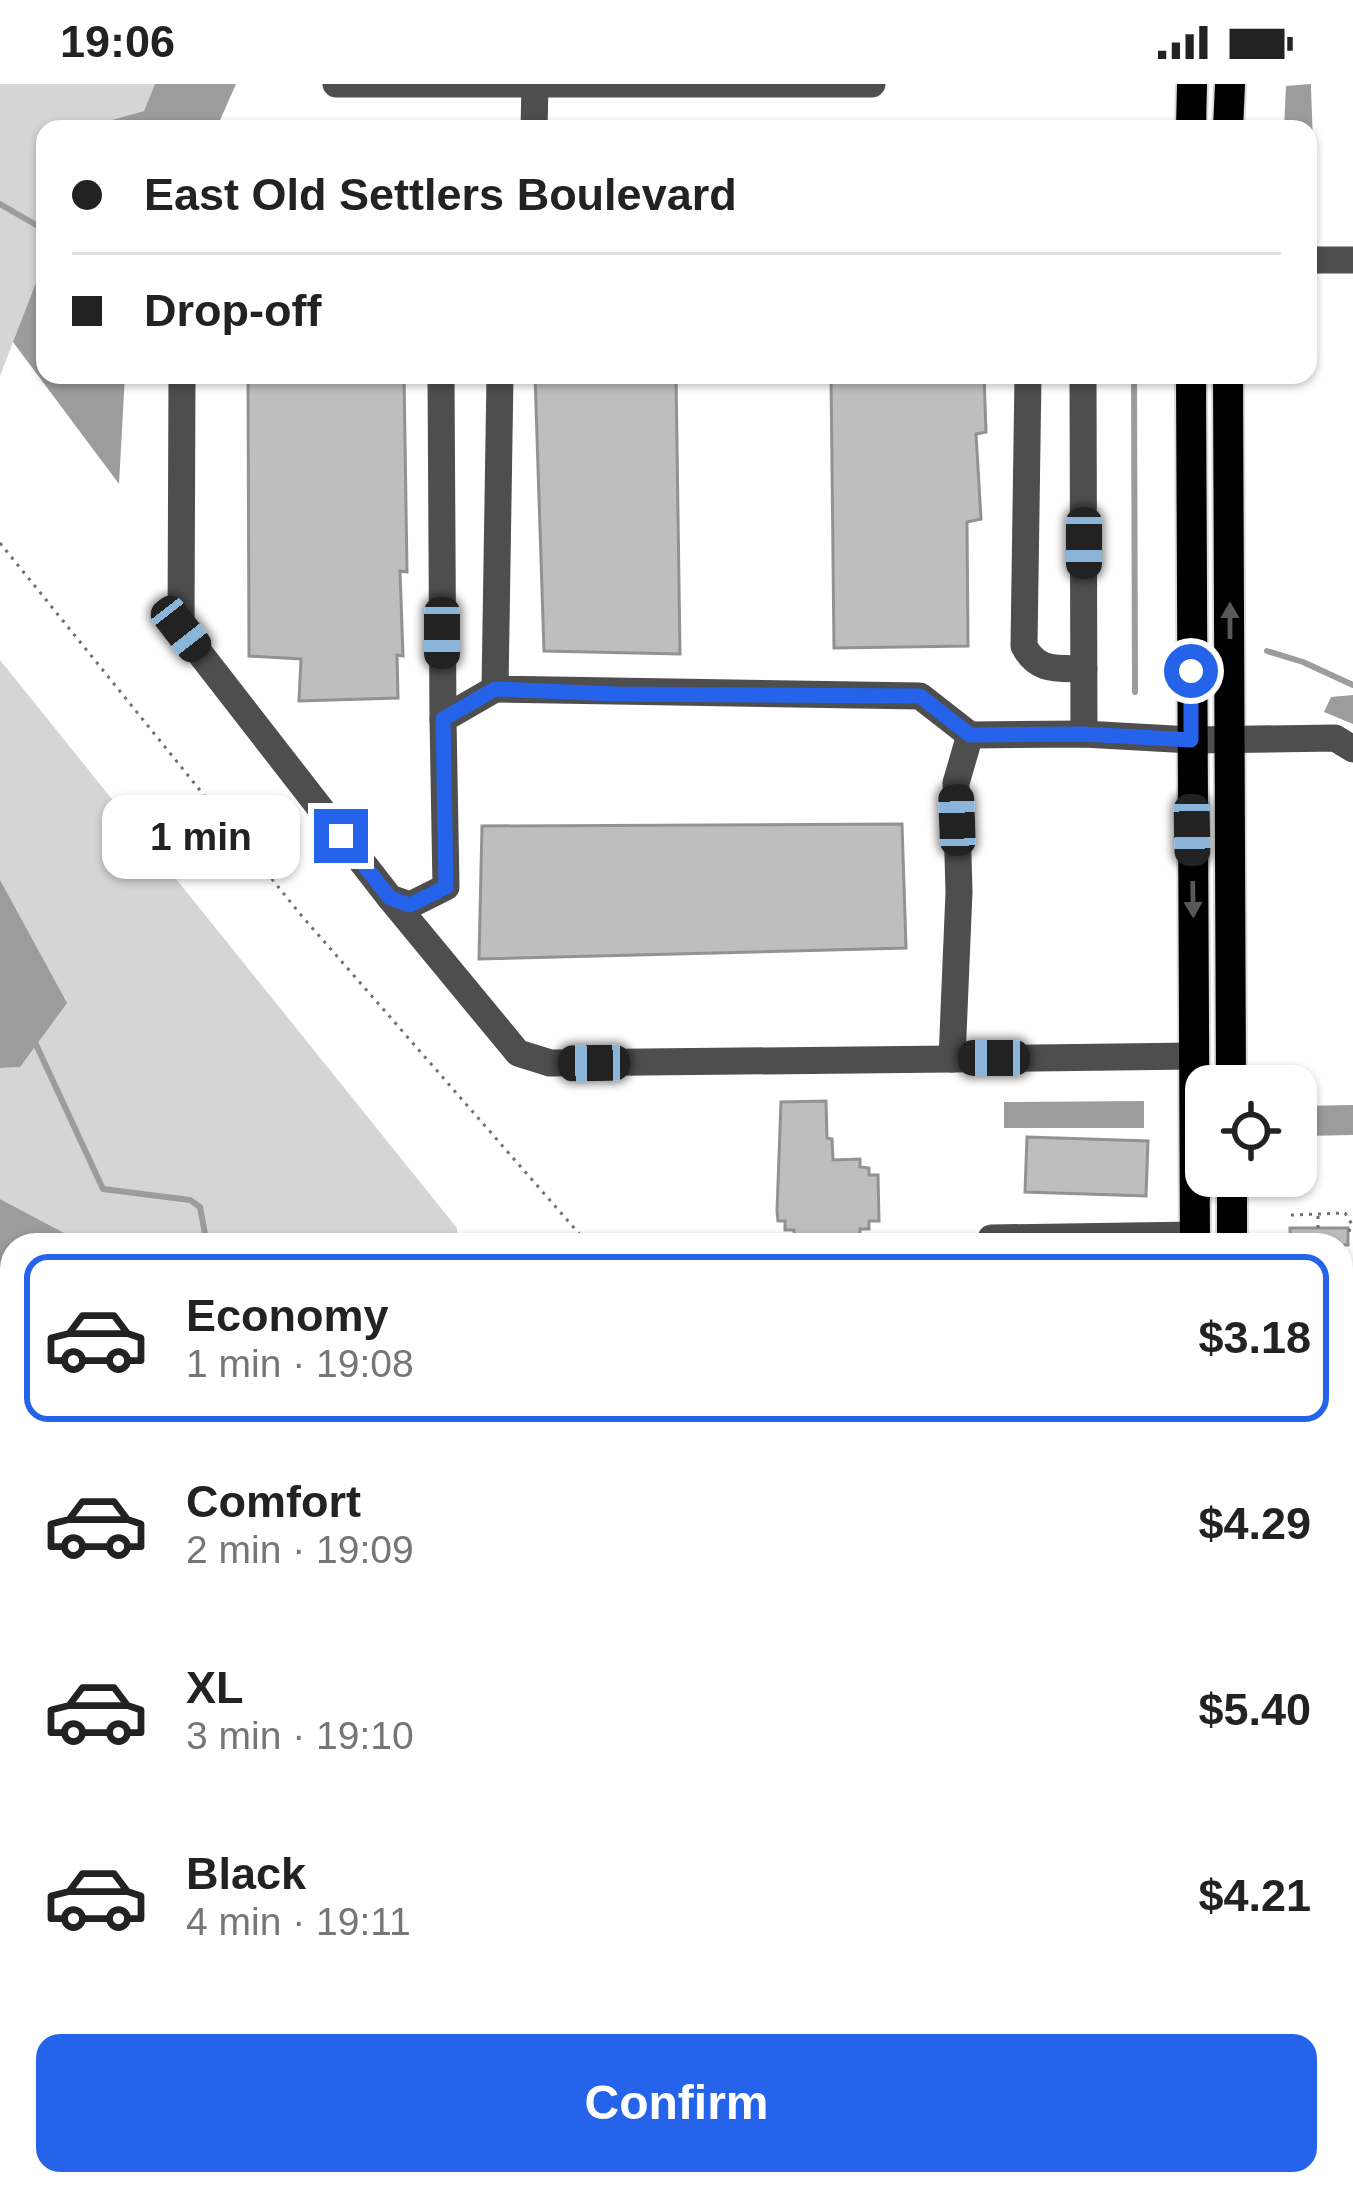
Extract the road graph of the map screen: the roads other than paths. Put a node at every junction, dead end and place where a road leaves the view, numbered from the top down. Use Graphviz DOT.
graph roads {
  1 [pos="336,84"];
  2 [pos="535,84"];
  3 [pos="813,84"];
  4 [pos="872,84"];
  5 [pos="1192,84"];
  6 [pos="1230,84"];
  7 [pos="610,86"];
  8 [pos="535,120"];
  9 [pos="1191,120"];
  10 [pos="1228,120"];
  11 [pos="1317,260"];
  12 [pos="1353,260"];
  13 [pos="182,384"];
  14 [pos="441,384"];
  15 [pos="500,384"];
  16 [pos="1028,384"];
  17 [pos="1083,384"];
  18 [pos="1191,384"];
  19 [pos="1228,384"];
  20 [pos="1084,669"];
  21 [pos="495,689"];
  22 [pos="443,719"];
  23 [pos="1084,734"];
  24 [pos="970,735"];
  25 [pos="1231,738"];
  26 [pos="1191,740"];
  27 [pos="1353,749"];
  28 [pos="390,898"];
  29 [pos="1195,1056"];
  30 [pos="952,1058"];
  31 [pos="1231,1065"];
  32 [pos="1232,1197"];
  33 [pos="1195,1233"];
  34 [pos="1232,1233"];
  1 -- 2 [label="street"];
  2 -- 7 [label="street"];
  2 -- 8 [label="street"];
  3 -- 4 [label="street"];
  3 -- 7 [label="street"];
  5 -- 9 [label="main road"];
  6 -- 10 [label="main road"];
  11 -- 12 [label="street"];
  13 -- 28 [label="street"];
  14 -- 22 [label="street"];
  15 -- 21 [label="street"];
  16 -- 20 [label="street"];
  17 -- 20 [label="street"];
  18 -- 26 [label="main road"];
  25 -- 19 [label="main road, one-way"];
  20 -- 23 [label="street"];
  21 -- 22 [label="street"];
  21 -- 24 [label="street"];
  22 -- 28 [label="street"];
  23 -- 24 [label="street"];
  23 -- 26 [label="street"];
  24 -- 30 [label="street"];
  25 -- 26 [label="street"];
  25 -- 27 [label="street"];
  25 -- 31 [label="main road"];
  26 -- 29 [label="main road, one-way"];
  28 -- 30 [label="street"];
  29 -- 30 [label="street"];
  29 -- 33 [label="main road"];
  32 -- 34 [label="main road"];
}
